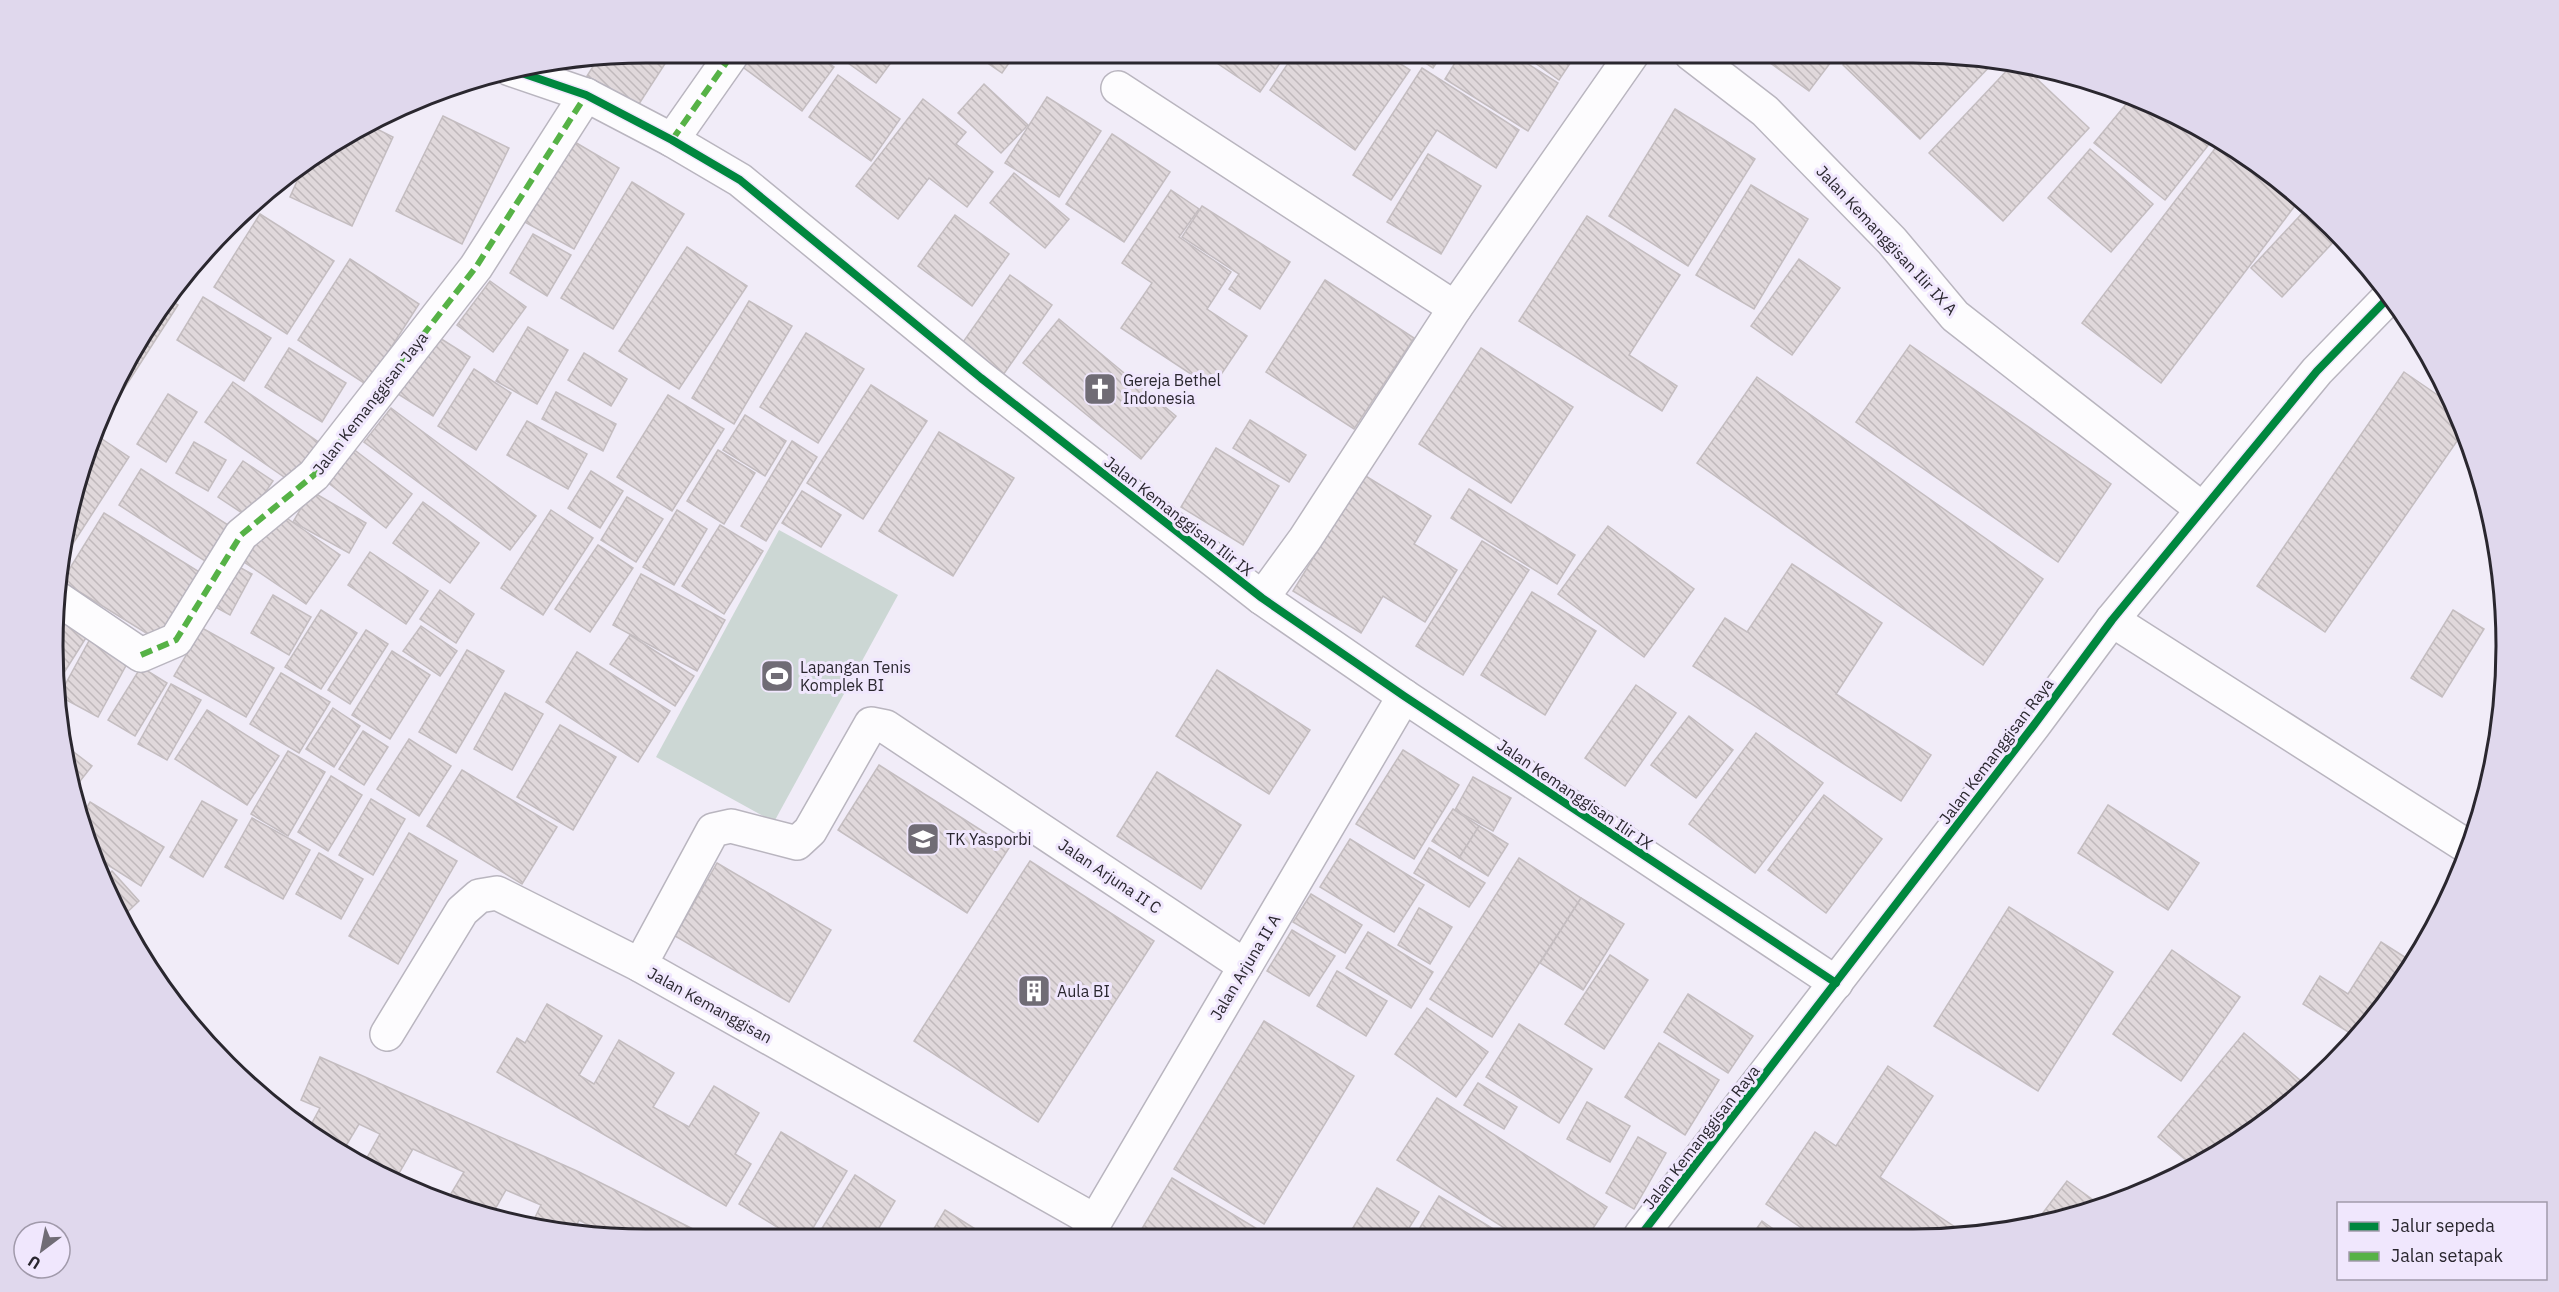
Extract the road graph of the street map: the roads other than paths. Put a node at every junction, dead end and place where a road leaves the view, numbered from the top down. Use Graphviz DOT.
graph roads {
  1 [pos="726,63"];
  2 [pos="1626,63"];
  3 [pos="1703,63"];
  4 [pos="528,75"];
  5 [pos="1118,88"];
  6 [pos="586,95"];
  7 [pos="672,140"];
  8 [pos="2384,302"];
  9 [pos="1455,308"];
  10 [pos="2202,509"];
  11 [pos="1262,598"];
  12 [pos="65,603"];
  13 [pos="2112,620"];
  14 [pos="1404,696"];
  15 [pos="886,727"];
  16 [pos="2461,843"];
  17 [pos="640,965"];
  18 [pos="1245,966"];
  19 [pos="1836,983"];
  20 [pos="387,1034"];
  21 [pos="1090,1229"];
  22 [pos="1646,1229"];
  1 -- 7 [label="street"];
  2 -- 9 [label="street"];
  3 -- 10 [label="street, Jalan Kemanggisan Ilir IX A"];
  4 -- 6 [label="street, Jalan Kemanggisan Ilir IX"];
  5 -- 9 [label="street"];
  6 -- 7 [label="street, Jalan Kemanggisan Ilir IX"];
  6 -- 12 [label="street, Jalan Kemanggisan Jaya"];
  7 -- 11 [label="street, Jalan Kemanggisan Ilir IX"];
  8 -- 10 [label="street, Jalan Kemanggisan Raya"];
  9 -- 11 [label="street"];
  10 -- 13 [label="street, Jalan Kemanggisan Raya"];
  11 -- 14 [label="street, Jalan Kemanggisan Ilir IX"];
  13 -- 16 [label="street"];
  13 -- 19 [label="street, Jalan Kemanggisan Raya"];
  14 -- 18 [label="street, Jalan Arjuna II A"];
  14 -- 19 [label="street, Jalan Kemanggisan Ilir IX"];
  15 -- 17 [label="street, Jalan Kemanggisan"];
  15 -- 18 [label="street, Jalan Arjuna II C"];
  17 -- 20 [label="street"];
  17 -- 21 [label="street, Jalan Kemanggisan"];
  18 -- 21 [label="street, Jalan Arjuna II A"];
  19 -- 22 [label="street, Jalan Kemanggisan Raya"];
}
